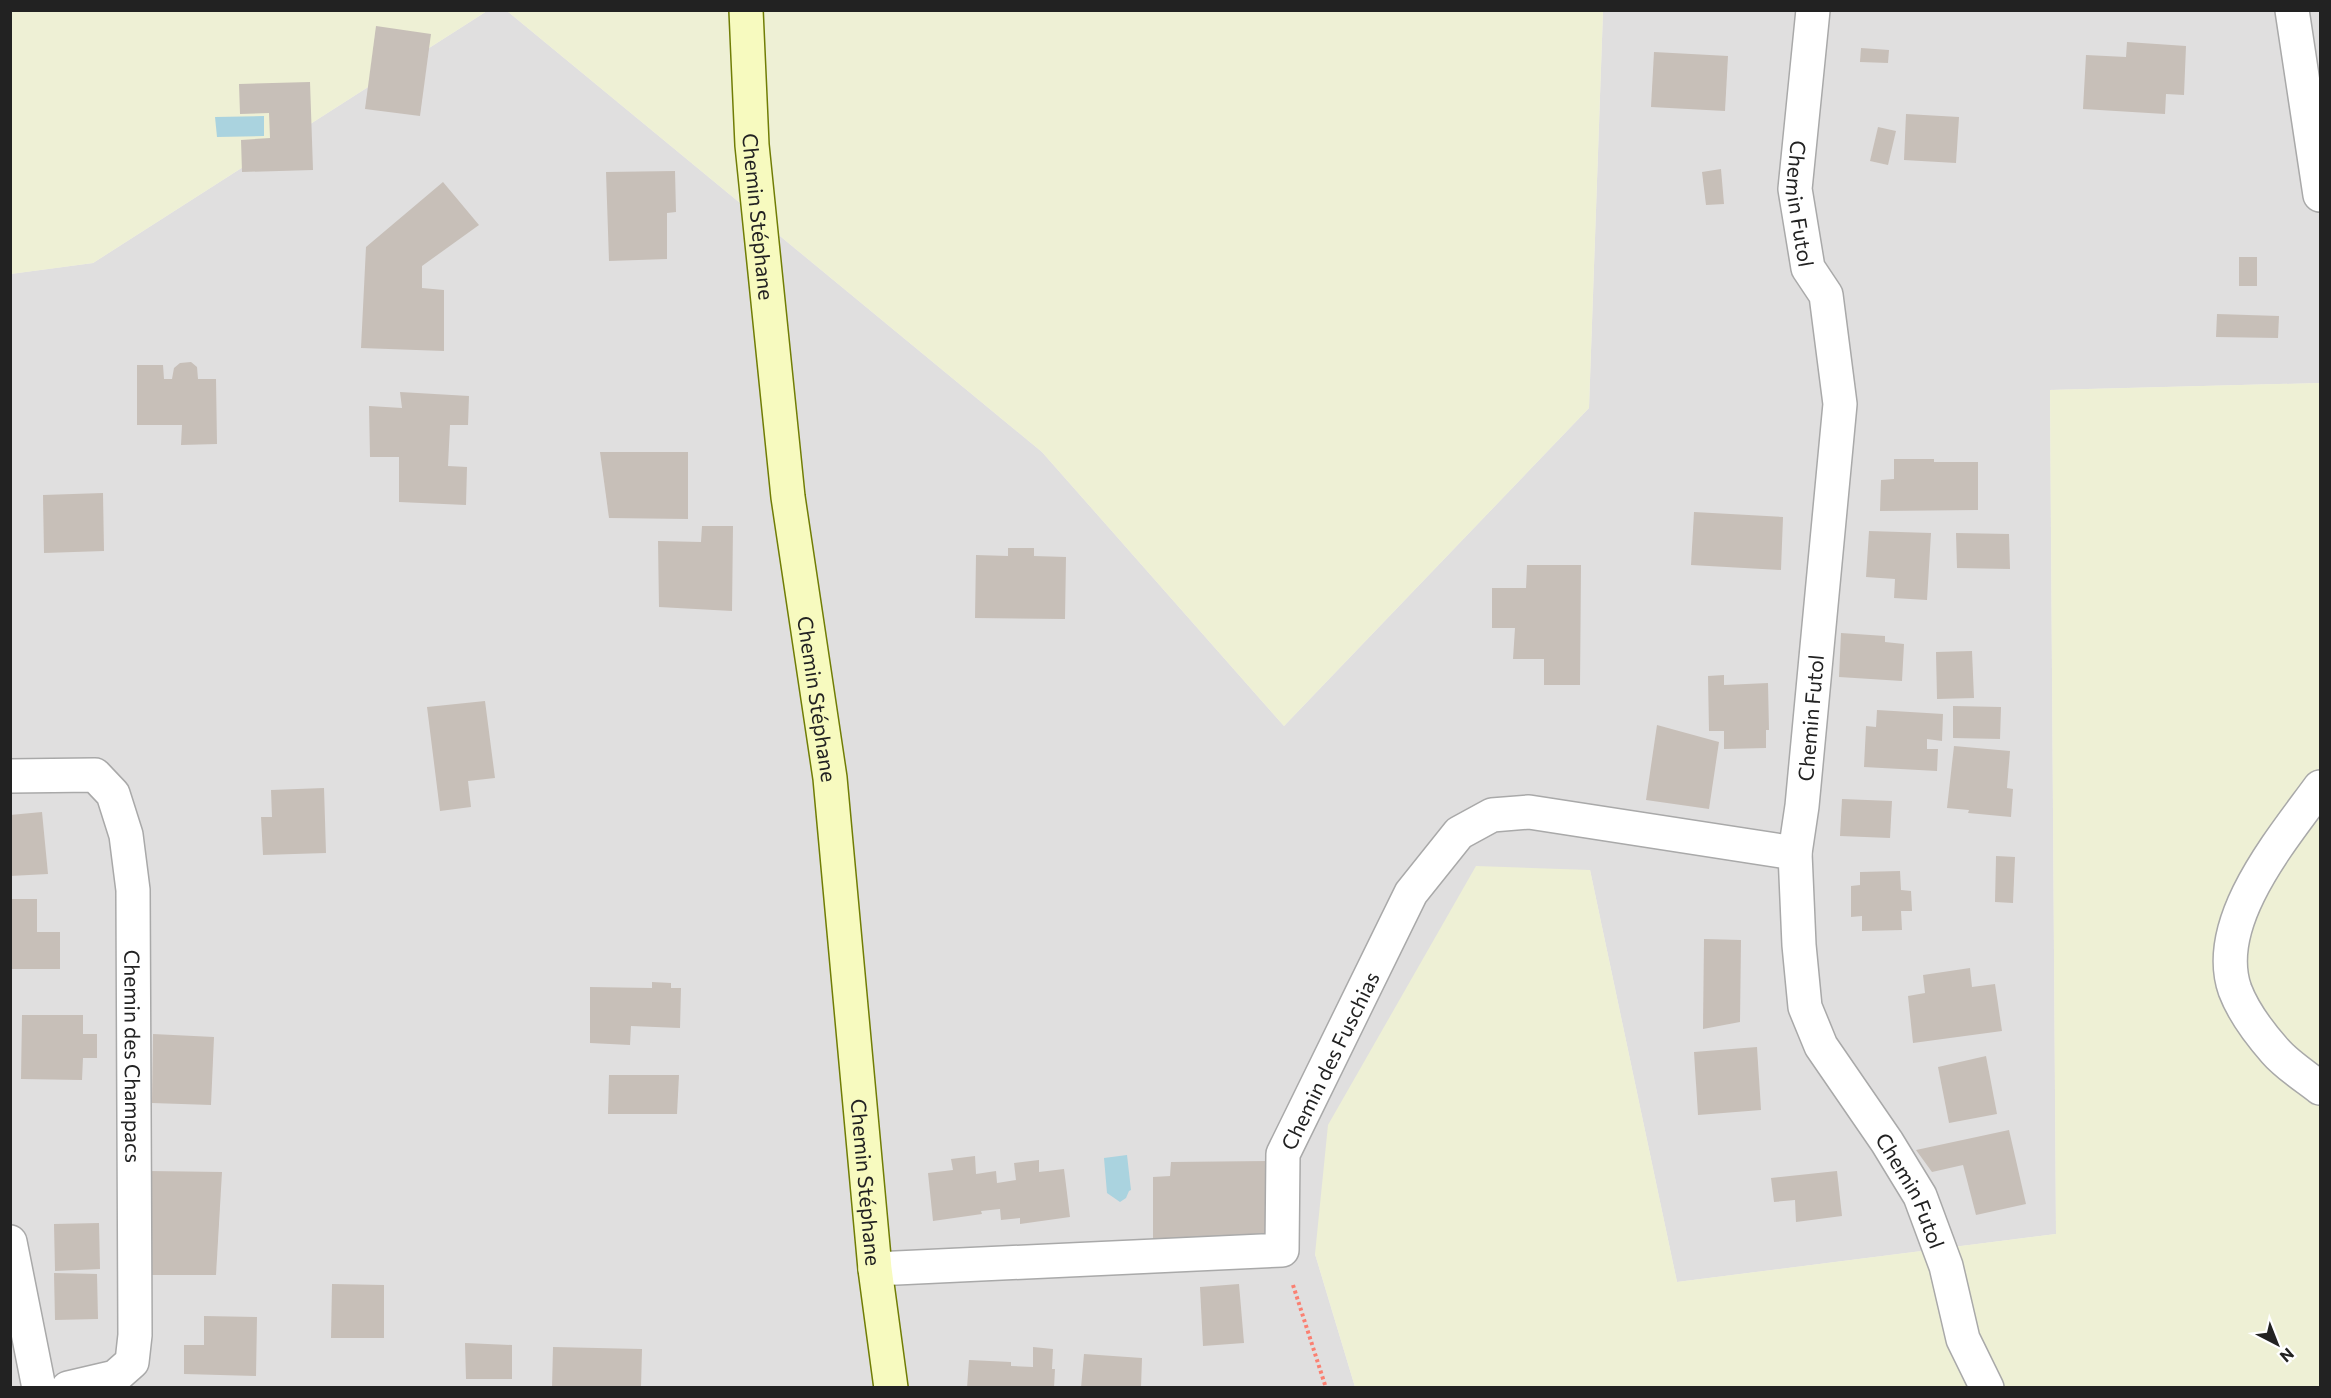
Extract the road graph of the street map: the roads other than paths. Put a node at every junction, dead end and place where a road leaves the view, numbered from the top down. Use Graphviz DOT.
graph roads {
  1 [pos="746,10"];
  2 [pos="1813,10"];
  3 [pos="2292,10"];
  4 [pos="2320,195"];
  5 [pos="10,776"];
  6 [pos="2320,787"];
  7 [pos="1795,853"];
  8 [pos="2320,1088"];
  9 [pos="10,1242"];
  10 [pos="875,1269"];
  11 [pos="39,1388"];
  12 [pos="68,1388"];
  13 [pos="891,1388"];
  14 [pos="1988,1388"];
  1 -- 10 [label="main road, Chemin Stéphane"];
  2 -- 7 [label="street, Chemin Futol"];
  3 -- 4 [label="street"];
  5 -- 12 [label="street, Chemin des Champacs"];
  6 -- 8 [label="street"];
  7 -- 10 [label="street, Chemin des Fuschias"];
  7 -- 14 [label="street, Chemin Futol"];
  9 -- 11 [label="street"];
  10 -- 13 [label="main road, Chemin Stéphane"];
}
